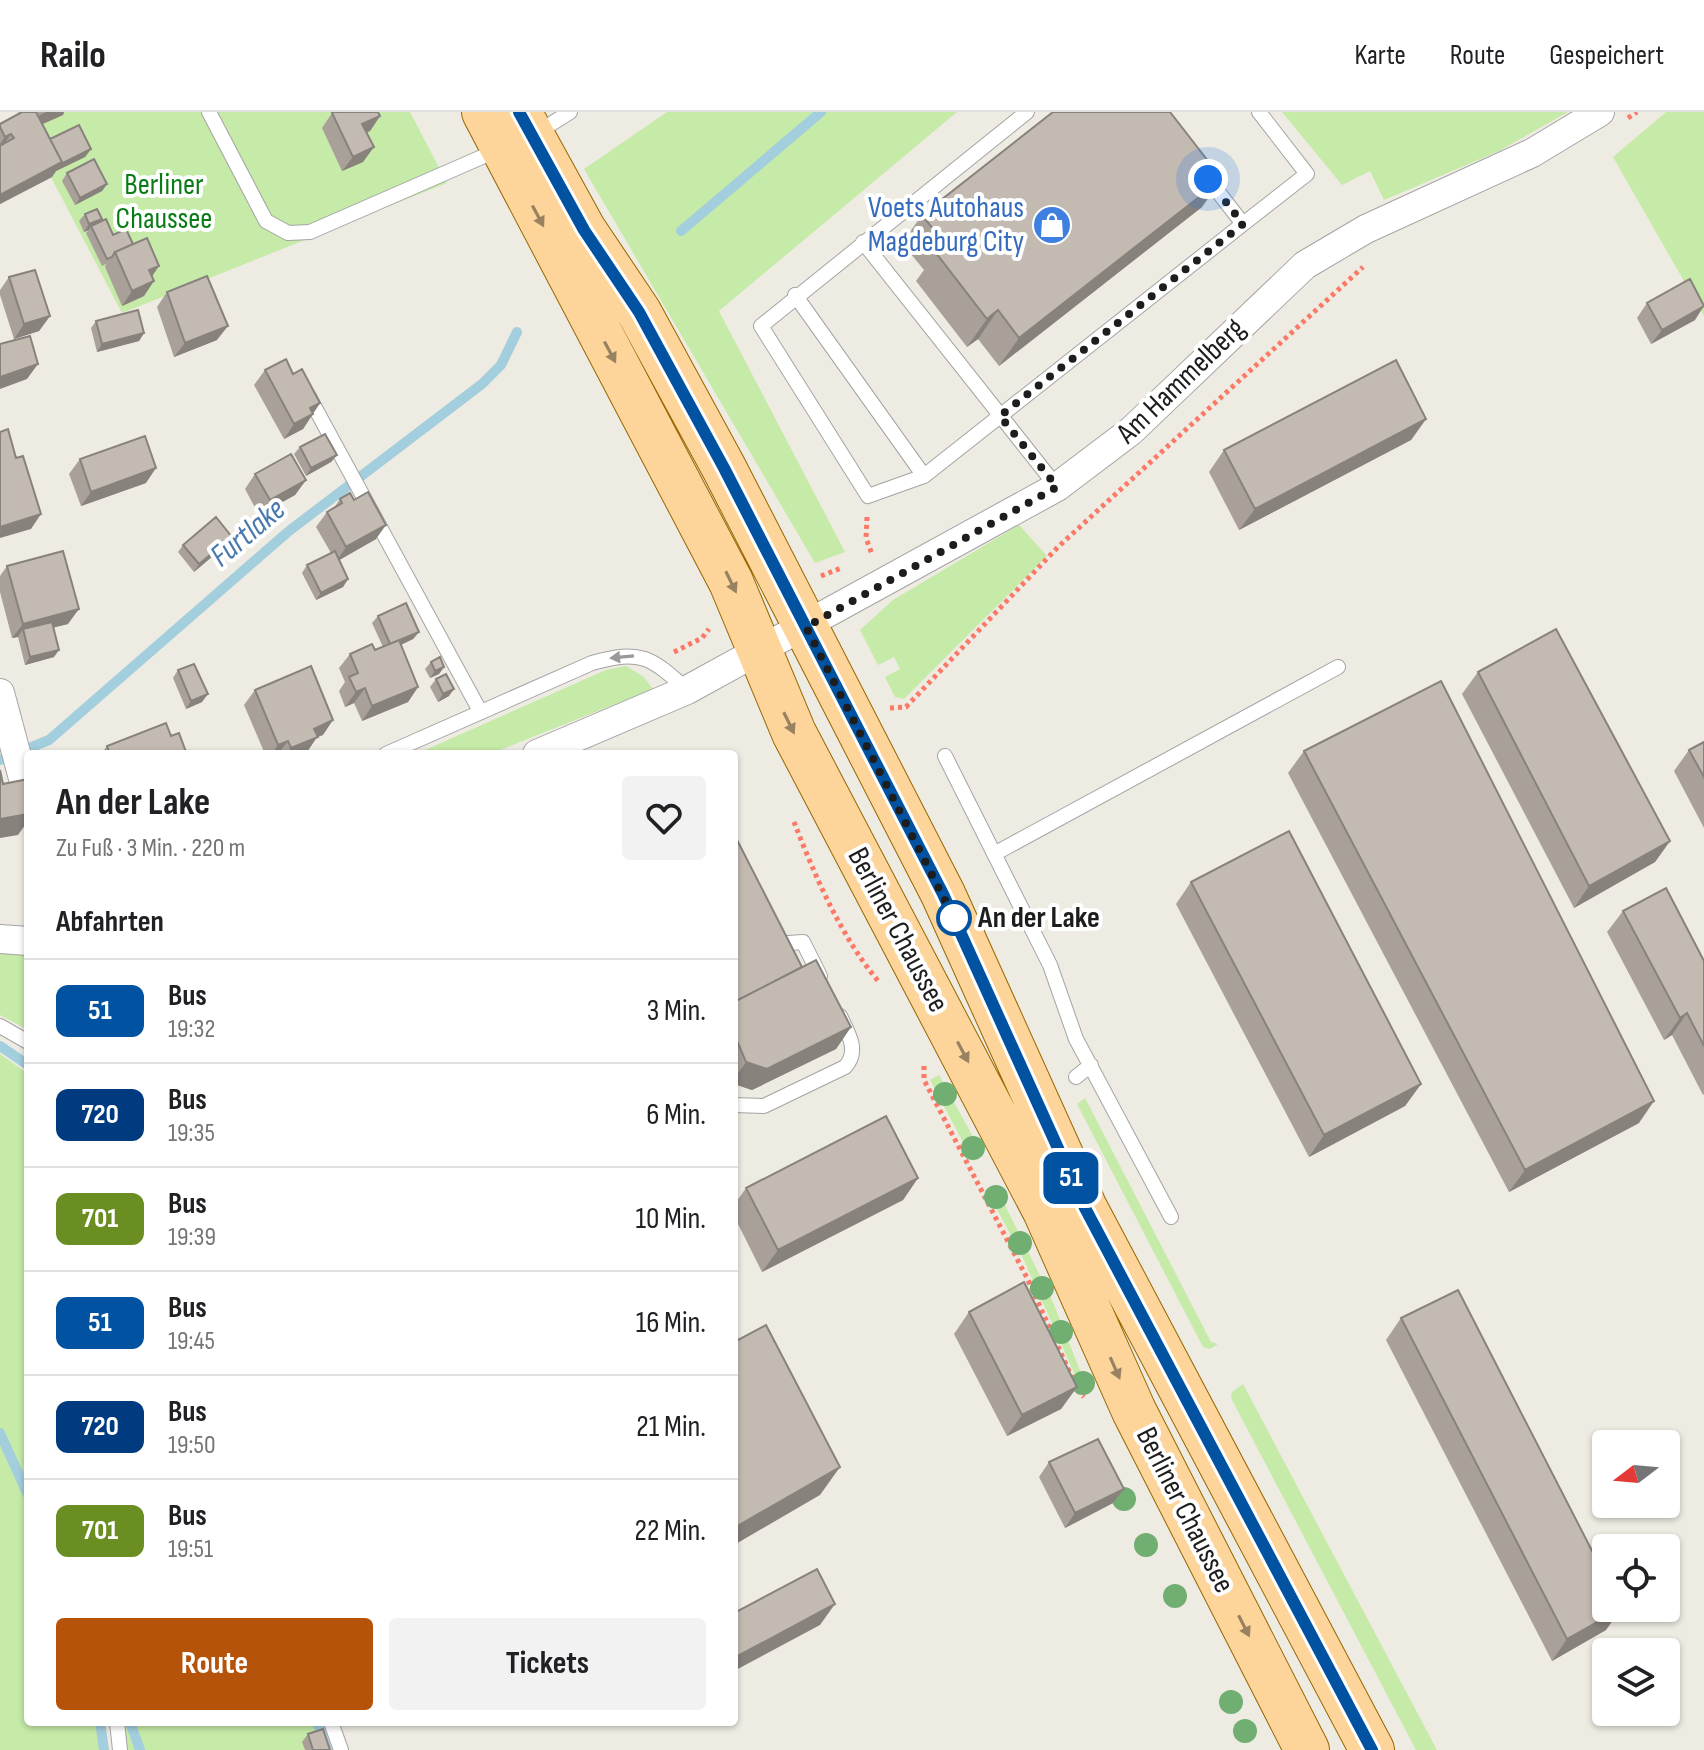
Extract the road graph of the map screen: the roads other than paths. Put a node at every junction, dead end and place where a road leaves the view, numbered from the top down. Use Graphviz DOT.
graph roads {
  1 [pos="209,112"];
  2 [pos="570,112"];
  3 [pos="1027,112"];
  4 [pos="1259,112"];
  5 [pos="1613,116"];
  6 [pos="510,127"];
  7 [pos="1194,162"];
  8 [pos="1243,224"];
  9 [pos="863,242"];
  10 [pos="795,295"];
  11 [pos="298,377"];
  12 [pos="1000,416"];
  13 [pos="924,476"];
  14 [pos="1057,487"];
  15 [pos="806,627"];
  16 [pos="760,651"];
  17 [pos="1338,667"];
  18 [pos="687,690"];
  19 [pos="0,693"];
  20 [pos="480,711"];
  21 [pos="395,750"];
  22 [pos="555,750"];
  23 [pos="945,756"];
  24 [pos="24,782"];
  25 [pos="994,854"];
  26 [pos="0,939"];
  27 [pos="24,941"];
  28 [pos="762,945"];
  29 [pos="0,1026"];
  30 [pos="24,1040"];
  31 [pos="1091,1065"];
  32 [pos="1076,1077"];
  33 [pos="738,1105"];
  34 [pos="1171,1217"];
  35 [pos="117,1726"];
  36 [pos="332,1726"];
  37 [pos="120,1750"];
  38 [pos="341,1750"];
  39 [pos="1307,1750"];
  40 [pos="1372,1750"];
  1 -- 6 [label="lane"];
  2 -- 6 [label="lane"];
  3 -- 9 [label="lane"];
  4 -- 8 [label="lane"];
  5 -- 14 [label="street, Am Hammelberg"];
  6 -- 15 [label="main road, Berliner Chaussee"];
  6 -- 16 [label="main road, Berliner Chaussee, one-way"];
  7 -- 8 [label="lane"];
  8 -- 12 [label="lane"];
  9 -- 10 [label="lane"];
  9 -- 12 [label="lane"];
  10 -- 13 [label="lane"];
  10 -- 13 [label="lane"];
  11 -- 20 [label="lane"];
  12 -- 13 [label="lane"];
  12 -- 14 [label="lane"];
  14 -- 15 [label="street, Am Hammelberg"];
  15 -- 16 [label="street, Am Hammelberg"];
  15 -- 40 [label="main road, Berliner Chaussee"];
  16 -- 18 [label="street"];
  16 -- 39 [label="main road, Berliner Chaussee, one-way"];
  17 -- 25 [label="lane"];
  18 -- 20 [label="lane, one-way"];
  18 -- 22 [label="street"];
  19 -- 24 [label="street"];
  20 -- 21 [label="lane"];
  23 -- 25 [label="lane"];
  25 -- 31 [label="lane"];
  26 -- 27 [label="street"];
  28 -- 33 [label="lane"];
  29 -- 30 [label="lane"];
  31 -- 32 [label="lane"];
  31 -- 34 [label="lane"];
  35 -- 37 [label="lane"];
  36 -- 38 [label="lane"];
}
